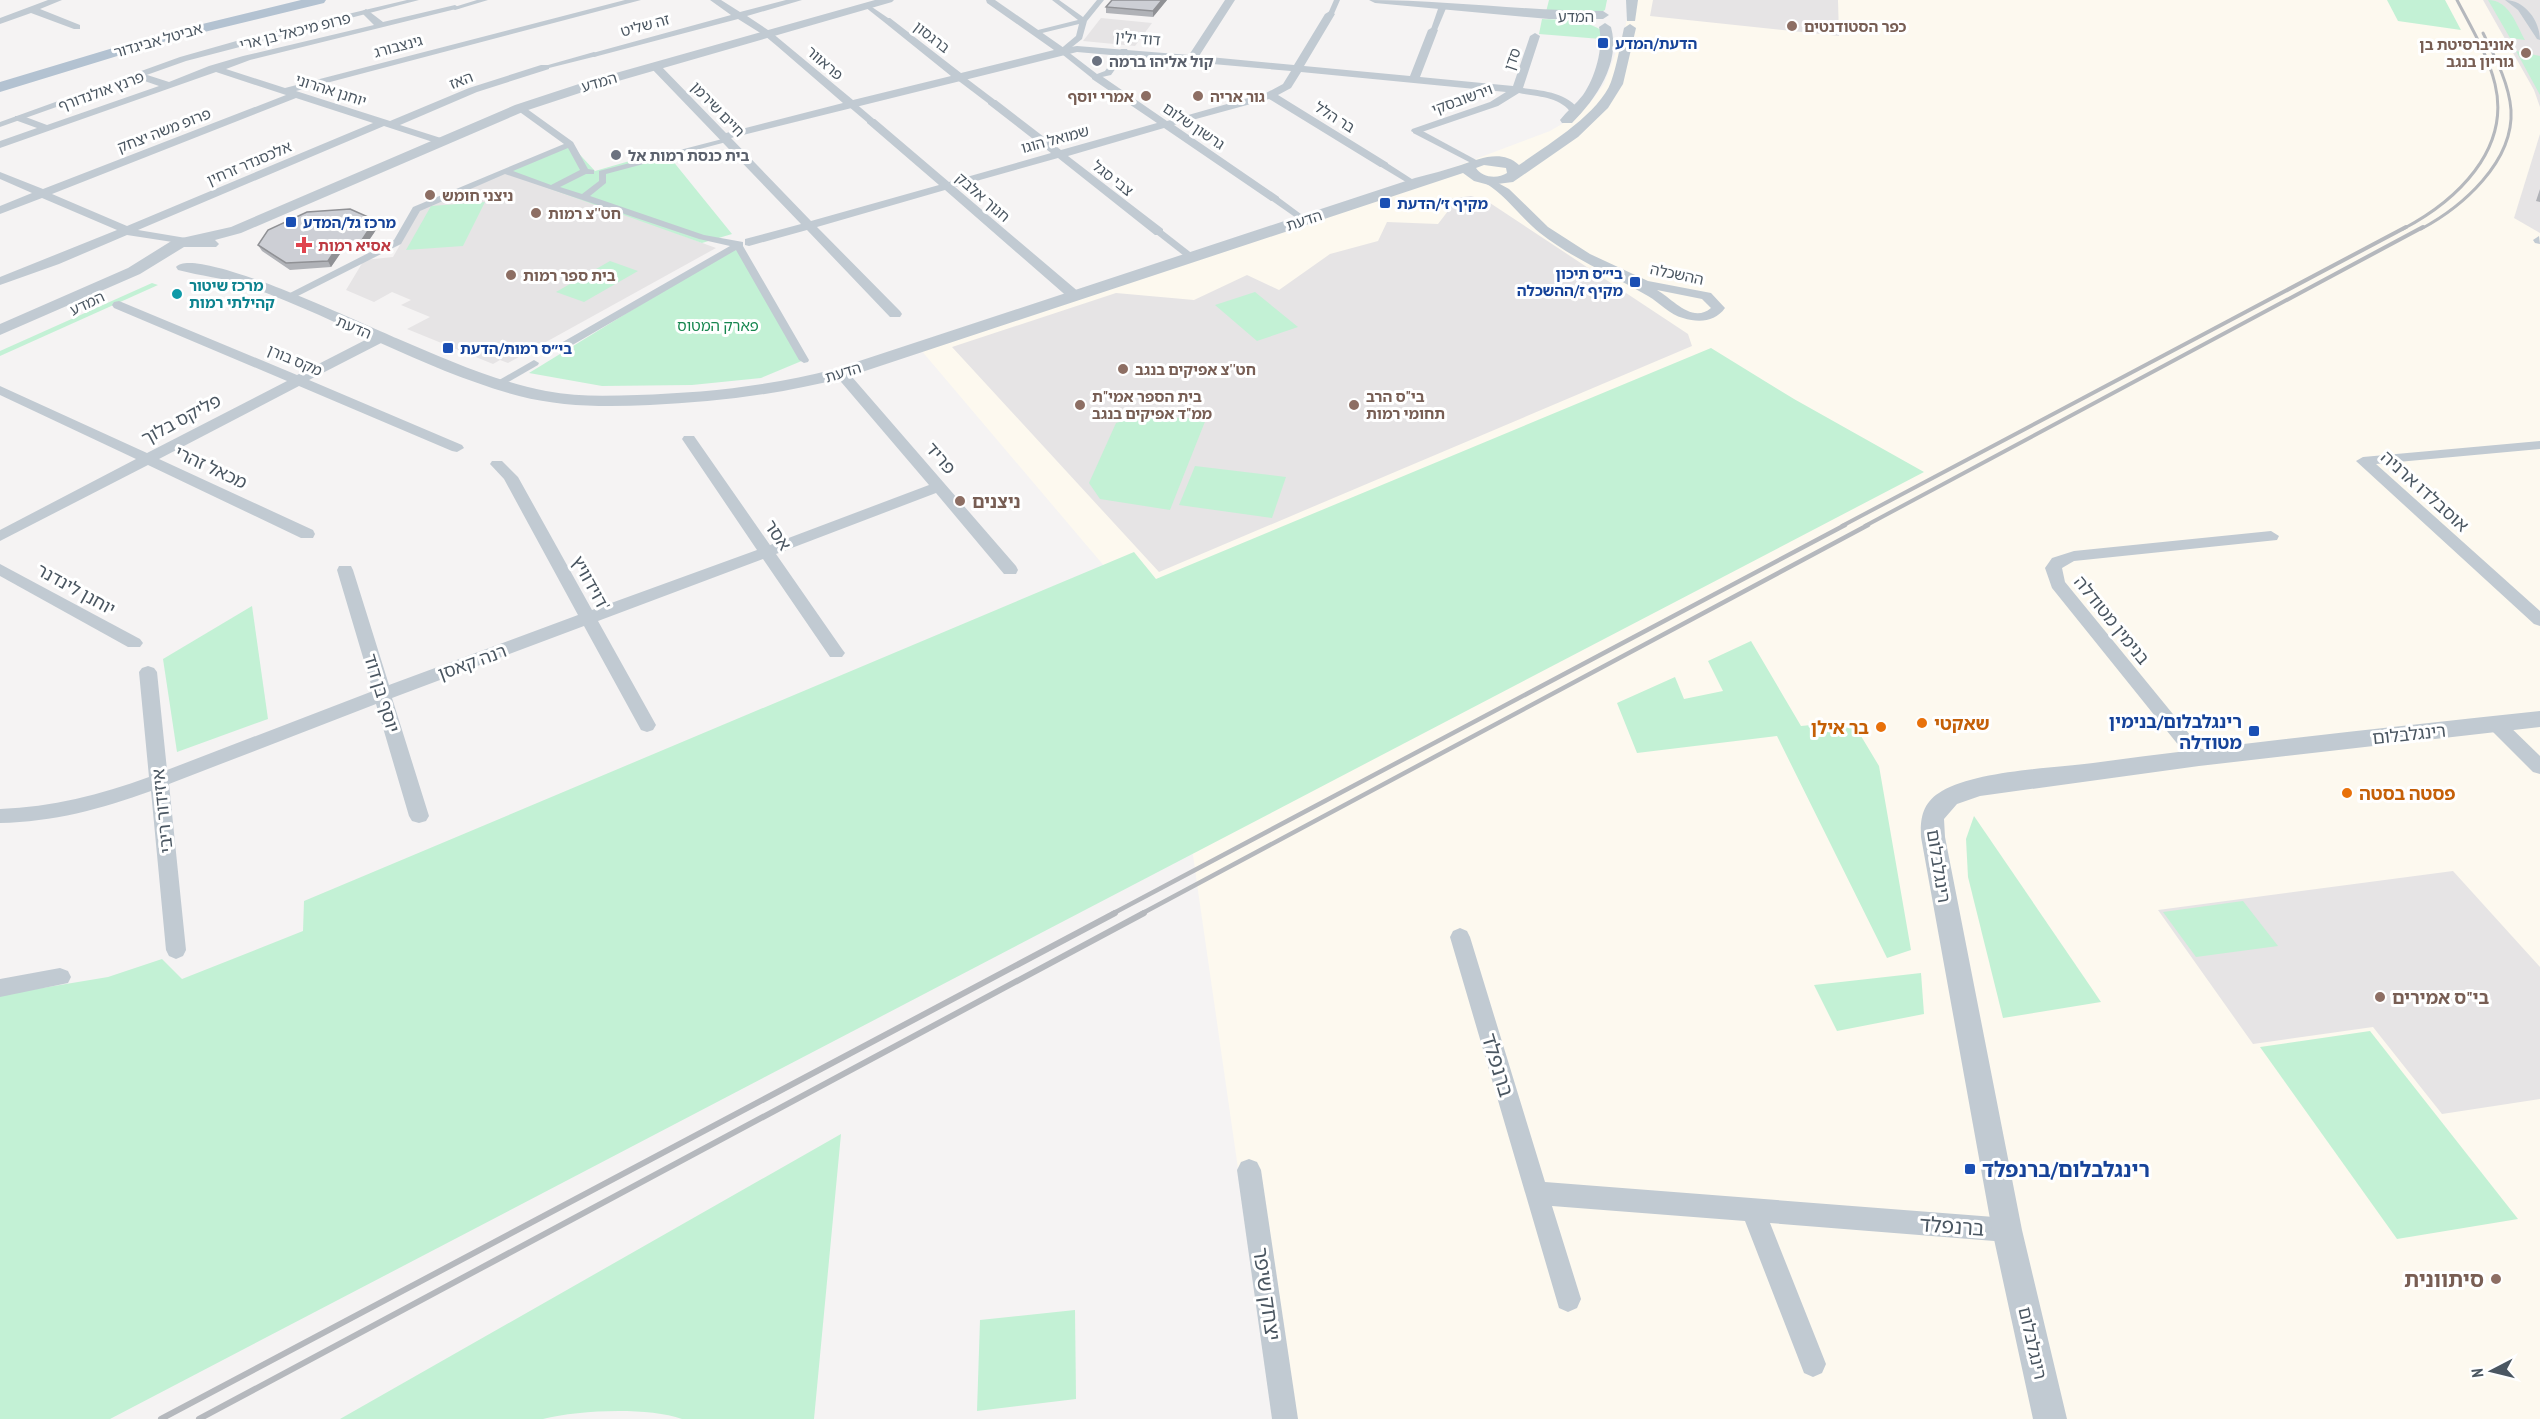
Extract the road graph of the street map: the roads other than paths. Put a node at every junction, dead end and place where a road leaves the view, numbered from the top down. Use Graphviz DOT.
graph roads {
  1 [pos="57,0"];
  2 [pos="283,0"];
  3 [pos="319,0"];
  4 [pos="416,0"];
  5 [pos="485,0"];
  6 [pos="636,0"];
  7 [pos="715,0"];
  8 [pos="797,0"];
  9 [pos="888,0"];
  10 [pos="990,0"];
  11 [pos="1055,0"];
  12 [pos="1101,0"];
  13 [pos="1230,0"];
  14 [pos="1337,0"];
  15 [pos="1375,0"];
  16 [pos="1632,0"];
  17 [pos="2510,0"];
  18 [pos="2529,1"];
  19 [pos="1444,3"];
  20 [pos="867,6"];
  21 [pos="455,8"];
  22 [pos="33,10"];
  23 [pos="366,12"];
  24 [pos="1330,14"];
  25 [pos="739,15"];
  26 [pos="1606,18"];
  27 [pos="2540,19"];
  28 [pos="887,20"];
  29 [pos="0,21"];
  30 [pos="1084,21"];
  31 [pos="1630,23"];
  32 [pos="380,26"];
  33 [pos="78,27"];
  34 [pos="1433,30"];
  35 [pos="1037,33"];
  36 [pos="768,34"];
  37 [pos="1535,36"];
  38 [pos="2540,37"];
  39 [pos="250,40"];
  40 [pos="780,44"];
  41 [pos="1062,51"];
  42 [pos="1124,51"];
  43 [pos="261,54"];
  44 [pos="594,54"];
  45 [pos="1192,58"];
  46 [pos="655,66"];
  47 [pos="545,67"];
  48 [pos="213,68"];
  49 [pos="1299,68"];
  50 [pos="137,75"];
  51 [pos="1096,76"];
  52 [pos="959,77"];
  53 [pos="0,78"];
  54 [pos="1414,79"];
  55 [pos="167,85"];
  56 [pos="0,87"];
  57 [pos="1517,90"];
  58 [pos="290,93"];
  59 [pos="1591,94"];
  60 [pos="1270,95"];
  61 [pos="1558,98"];
  62 [pos="992,102"];
  63 [pos="851,104"];
  64 [pos="520,108"];
  65 [pos="1576,111"];
  66 [pos="19,118"];
  67 [pos="871,121"];
  68 [pos="0,124"];
  69 [pos="386,124"];
  70 [pos="1164,124"];
  71 [pos="46,128"];
  72 [pos="1416,131"];
  73 [pos="726,138"];
  74 [pos="440,141"];
  75 [pos="570,144"];
  76 [pos="0,145"];
  77 [pos="1058,153"];
  78 [pos="1494,160"];
  79 [pos="1384,165"];
  80 [pos="1472,165"];
  81 [pos="585,171"];
  82 [pos="507,172"];
  83 [pos="602,173"];
  84 [pos="0,176"];
  85 [pos="1511,176"];
  86 [pos="1484,180"];
  87 [pos="1417,182"];
  88 [pos="946,185"];
  89 [pos="552,188"];
  90 [pos="45,193"];
  91 [pos="320,194"];
  92 [pos="583,197"];
  93 [pos="1275,199"];
  94 [pos="1513,199"];
  95 [pos="0,210"];
  96 [pos="1305,220"];
  97 [pos="808,225"];
  98 [pos="130,232"];
  99 [pos="1159,232"];
  100 [pos="192,242"];
  101 [pos="743,243"];
  102 [pos="213,252"];
  103 [pos="1191,257"];
  104 [pos="166,266"];
  105 [pos="1604,266"];
  106 [pos="0,281"];
  107 [pos="259,286"];
  108 [pos="1075,296"];
  109 [pos="287,298"];
  110 [pos="119,305"];
  111 [pos="894,314"];
  112 [pos="0,330"];
  113 [pos="380,338"];
  114 [pos="0,343"];
  115 [pos="565,345"];
  116 [pos="804,360"];
  117 [pos="534,363"];
  118 [pos="841,373"];
  119 [pos="299,380"];
  120 [pos="499,384"];
  121 [pos="0,390"];
  122 [pos="689,439"];
  123 [pos="2540,446"];
  124 [pos="457,448"];
  125 [pos="148,459"];
  126 [pos="496,464"];
  127 [pos="940,486"];
  128 [pos="307,534"];
  129 [pos="0,536"];
  130 [pos="2271,536"];
  131 [pos="767,554"];
  132 [pos="0,569"];
  133 [pos="345,570"];
  134 [pos="1010,570"];
  135 [pos="589,619"];
  136 [pos="2540,620"];
  137 [pos="134,644"];
  138 [pos="836,652"];
  139 [pos="148,672"];
  140 [pos="383,694"];
  141 [pos="2540,719"];
  142 [pos="2496,724"];
  143 [pos="647,725"];
  144 [pos="2199,757"];
  145 [pos="2540,767"];
  146 [pos="159,780"];
  147 [pos="0,816"];
  148 [pos="419,816"];
  149 [pos="1460,937"];
  150 [pos="176,950"];
  151 [pos="60,977"];
  152 [pos="0,988"];
  153 [pos="1249,1170"];
  154 [pos="1536,1193"];
  155 [pos="1753,1211"];
  156 [pos="2007,1230"];
  157 [pos="1568,1299"];
  158 [pos="1813,1364"];
  159 [pos="1285,1419"];
  160 [pos="2050,1419"];
  1 -- 22 [label="street"];
  2 -- 53 [label="main road, אביטל אביגדור"];
  3 -- 56 [label="main road, אביטל אביגדור"];
  4 -- 23 [label="street"];
  5 -- 21 [label="street"];
  6 -- 58 [label="street, גינצבורג"];
  7 -- 25 [label="street"];
  8 -- 25 [label="street, זה שליט"];
  9 -- 20 [label="street, המדע"];
  10 -- 35 [label="street"];
  11 -- 30 [label="street"];
  12 -- 30 [label="street"];
  13 -- 45 [label="street"];
  14 -- 24 [label="street"];
  15 -- 19 [label="street, המדע"];
  16 -- 31 [label="street"];
  17 -- 38 [label="street"];
  18 -- 27 [label="street"];
  19 -- 26 [label="street, המדע"];
  19 -- 34 [label="street"];
  20 -- 28 [label="street"];
  20 -- 36 [label="street, המדע"];
  21 -- 32 [label="street, פרופ מיכאל בן ארי"];
  22 -- 29 [label="street"];
  22 -- 33 [label="street"];
  23 -- 32 [label="street"];
  23 -- 39 [label="street"];
  24 -- 49 [label="street, שמואל הוגו"];
  25 -- 36 [label="street"];
  25 -- 44 [label="street, זה שליט"];
  26 -- 31 [label="street, המדע"];
  26 -- 59 [label="street"];
  28 -- 52 [label="street, ברגסון"];
  30 -- 35 [label="street"];
  30 -- 41 [label="street"];
  31 -- 85 [label="street"];
  32 -- 43 [label="street, פרופ מיכאל בן ארי"];
  34 -- 54 [label="street"];
  35 -- 41 [label="street"];
  36 -- 40 [label="street"];
  36 -- 46 [label="street, המדע"];
  37 -- 57 [label="street, סדן"];
  39 -- 43 [label="street"];
  39 -- 50 [label="street"];
  40 -- 63 [label="street, פראוור"];
  41 -- 42 [label="street, דוד ילין"];
  41 -- 51 [label="street"];
  41 -- 52 [label="street, דוד ילין"];
  42 -- 45 [label="street, דוד ילין"];
  42 -- 51 [label="street"];
  43 -- 48 [label="street, פרופ מיכאל בן ארי"];
  44 -- 47 [label="street"];
  45 -- 49 [label="street, דוד ילין"];
  46 -- 64 [label="street, המדע"];
  46 -- 73 [label="street, חיים שירמן"];
  47 -- 69 [label="street, האז"];
  48 -- 55 [label="street, פרנץ אולנדורף"];
  48 -- 58 [label="street, יוחנן אהרוני"];
  49 -- 54 [label="street, דוד ילין"];
  49 -- 60 [label="street, שמואל הוגו"];
  50 -- 55 [label="street"];
  50 -- 66 [label="street"];
  51 -- 70 [label="street, גרשון שלום"];
  52 -- 62 [label="street"];
  52 -- 63 [label="street, דוד ילין"];
  54 -- 57 [label="street, דוד ילין"];
  55 -- 71 [label="street, פרנץ אולנדורף"];
  57 -- 61 [label="street, דוד ילין"];
  57 -- 72 [label="street, וירשובסקי"];
  58 -- 69 [label="street, יוחנן אהרוני"];
  58 -- 90 [label="street, פרופ משה יצחק"];
  59 -- 61 [label="street, דוד ילין"];
  59 -- 65 [label="street"];
  60 -- 70 [label="street, שמואל הוגו"];
  60 -- 79 [label="street, בר הלל"];
  61 -- 65 [label="street, דוד ילין"];
  62 -- 77 [label="street, צבי סגל"];
  63 -- 67 [label="street"];
  63 -- 73 [label="street, דוד ילין"];
  64 -- 74 [label="street, המדע"];
  64 -- 75 [label="street"];
  65 -- 78 [label="street"];
  66 -- 68 [label="street"];
  66 -- 71 [label="street"];
  67 -- 88 [label="street, חנוך אלבק"];
  69 -- 74 [label="street, יוחנן אהרוני"];
  69 -- 98 [label="street, אלכסנדר זרחין"];
  70 -- 77 [label="street, שמואל הוגו"];
  70 -- 93 [label="street, גרשון שלום"];
  71 -- 76 [label="street, פרנץ אולנדורף"];
  72 -- 80 [label="street"];
  73 -- 83 [label="street"];
  73 -- 97 [label="street, חיים שירמן"];
  74 -- 91 [label="street, המדע"];
  75 -- 81 [label="street"];
  75 -- 82 [label="street"];
  77 -- 88 [label="street, שמואל הוגו"];
  77 -- 99 [label="street, צבי סגל"];
  78 -- 80 [label="street, הדעת"];
  78 -- 85 [label="street"];
  79 -- 87 [label="street"];
  80 -- 86 [label="street"];
  80 -- 87 [label="street, הדעת"];
  81 -- 83 [label="street"];
  81 -- 89 [label="street"];
  82 -- 89 [label="street"];
  82 -- 109 [label="street"];
  83 -- 92 [label="street"];
  84 -- 90 [label="street"];
  85 -- 86 [label="street, הדעת"];
  85 -- 94 [label="street"];
  86 -- 87 [label="street, הדעת"];
  86 -- 94 [label="street, ההשכלה"];
  87 -- 96 [label="street, הדעת"];
  88 -- 97 [label="street, שמואל הוגו"];
  88 -- 108 [label="street, חנוך אלבק"];
  89 -- 92 [label="street"];
  90 -- 95 [label="street, פרופ משה יצחק"];
  90 -- 98 [label="street"];
  91 -- 100 [label="street, המדע"];
  91 -- 102 [label="street, המדע"];
  92 -- 101 [label="street"];
  93 -- 96 [label="street"];
  94 -- 105 [label="street, ההשכלה"];
  96 -- 103 [label="street, הדעת"];
  97 -- 101 [label="street, שמואל הוגו"];
  97 -- 111 [label="street, חיים שירמן"];
  98 -- 100 [label="street"];
  98 -- 104 [label="street"];
  98 -- 106 [label="street, אלכסנדר זרחין"];
  99 -- 103 [label="street"];
  100 -- 102 [label="street, הדעת"];
  100 -- 104 [label="street, המדע"];
  101 -- 115 [label="street"];
  101 -- 116 [label="street"];
  102 -- 104 [label="street, המדע"];
  102 -- 107 [label="street, הדעת"];
  103 -- 108 [label="street, הדעת"];
  104 -- 107 [label="street, הדעת"];
  104 -- 112 [label="street, המדע"];
  104 -- 114 [label="street, המדע"];
  105 -- 105 [label="street, ההשכלה"];
  107 -- 109 [label="street, הדעת"];
  108 -- 118 [label="street, הדעת"];
  109 -- 113 [label="street, הדעת"];
  110 -- 119 [label="street, מקס בורן"];
  113 -- 119 [label="street, פליקס בלוך"];
  113 -- 120 [label="street, הדעת"];
  117 -- 120 [label="street"];
  118 -- 120 [label="street, הדעת"];
  118 -- 127 [label="street, פריד"];
  119 -- 124 [label="street, מקס בורן"];
  119 -- 125 [label="street, פליקס בלוך"];
  121 -- 125 [label="street, מכאל זהרי"];
  122 -- 131 [label="street, אסר"];
  123 -- 136 [label="street, אוסבלדו ארניה"];
  125 -- 128 [label="street, מכאל זהרי"];
  125 -- 129 [label="street, פליקס בלוך"];
  126 -- 135 [label="street, דוידוויץ'"];
  127 -- 131 [label="street, רנה קאסן"];
  127 -- 134 [label="street, פריד"];
  130 -- 144 [label="street, בנימין מטודלה"];
  131 -- 135 [label="street, רנה קאסן"];
  131 -- 138 [label="street, אסר"];
  132 -- 137 [label="street, יוחנן לינדנר"];
  133 -- 140 [label="street, יוסף בן דוד"];
  135 -- 140 [label="street, רנה קאסן"];
  135 -- 143 [label="street, דוידוויץ'"];
  139 -- 146 [label="street, איזידור ריבי"];
  140 -- 146 [label="street, רנה קאסן"];
  140 -- 148 [label="street, יוסף בן דוד"];
  141 -- 142 [label="street, רינגלבלום"];
  142 -- 144 [label="street, רינגלבלום"];
  142 -- 145 [label="street"];
  144 -- 156 [label="street, רינגלבלום"];
  146 -- 147 [label="street, רנה קאסן"];
  146 -- 150 [label="street, איזידור ריבי"];
  149 -- 154 [label="street, ברנפלד"];
  151 -- 152 [label="street"];
  153 -- 159 [label="street, יצחק שיפר"];
  154 -- 155 [label="street, ברנפלד"];
  154 -- 157 [label="street, ברנפלד"];
  155 -- 156 [label="street, ברנפלד"];
  155 -- 158 [label="street"];
  156 -- 160 [label="street, רינגלבלום"];
}
